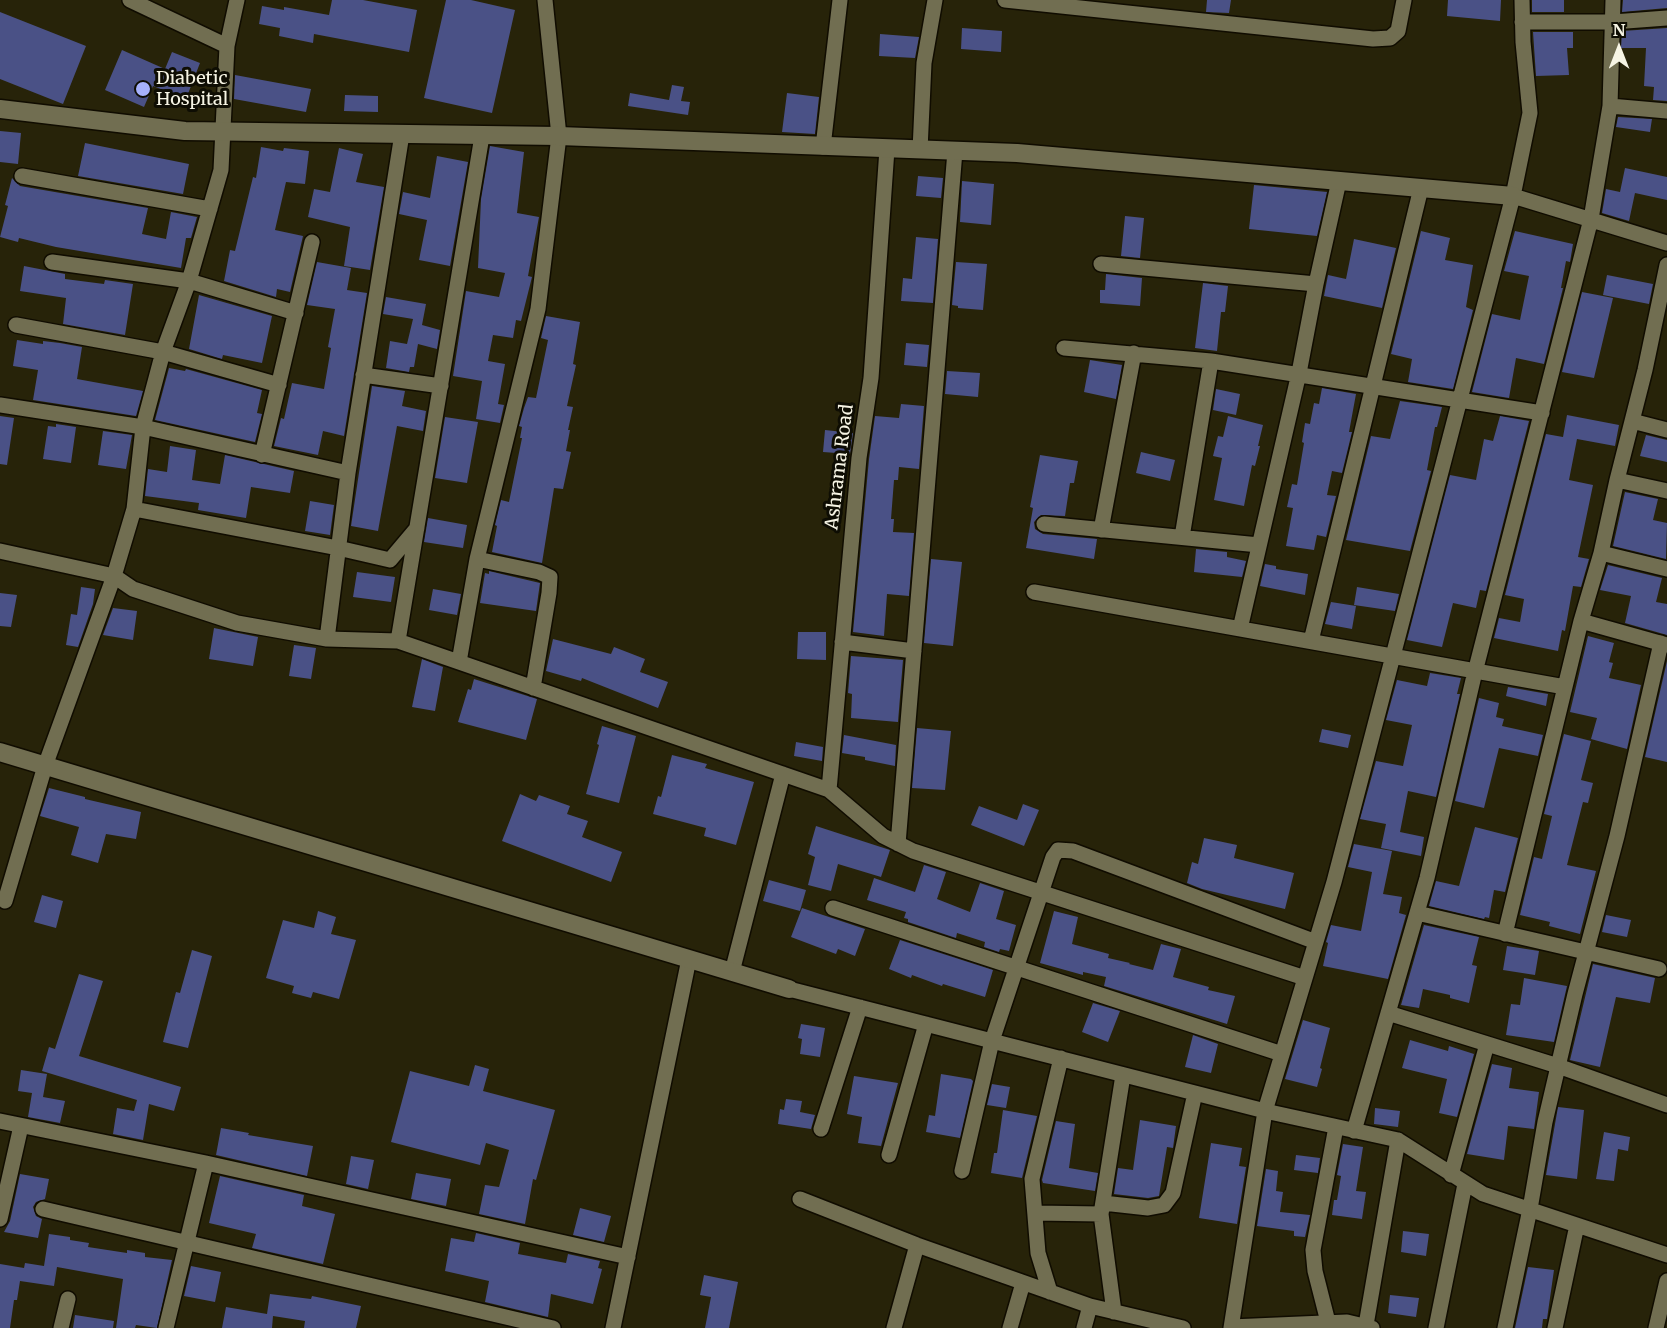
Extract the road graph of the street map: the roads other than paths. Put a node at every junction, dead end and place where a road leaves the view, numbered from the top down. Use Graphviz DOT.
graph roads {
  1 [pos="130,0"];
  2 [pos="237,0"];
  3 [pos="545,0"];
  4 [pos="840,0"];
  5 [pos="935,0"];
  6 [pos="1005,0"];
  7 [pos="1404,0"];
  8 [pos="1522,0"];
  9 [pos="1613,0"];
  10 [pos="1134,6"];
  11 [pos="1667,18"];
  12 [pos="1522,22"];
  13 [pos="1613,22"];
  14 [pos="227,46"];
  15 [pos="1610,106"];
  16 [pos="0,109"];
  17 [pos="1667,111"];
  18 [pos="223,130"];
  19 [pos="402,134"];
  20 [pos="482,136"];
  21 [pos="559,136"];
  22 [pos="823,147"];
  23 [pos="886,149"];
  24 [pos="920,150"];
  25 [pos="954,151"];
  26 [pos="22,176"];
  27 [pos="1339,181"];
  28 [pos="1421,188"];
  29 [pos="1513,196"];
  30 [pos="210,209"];
  31 [pos="1592,219"];
  32 [pos="312,242"];
  33 [pos="1667,243"];
  34 [pos="52,262"];
  35 [pos="1101,264"];
  36 [pos="1667,265"];
  37 [pos="189,281"];
  38 [pos="1316,284"];
  39 [pos="1663,309"];
  40 [pos="296,313"];
  41 [pos="16,325"];
  42 [pos="1064,348"];
  43 [pos="163,352"];
  44 [pos="1134,353"];
  45 [pos="1211,361"];
  46 [pos="1299,373"];
  47 [pos="363,375"];
  48 [pos="279,385"];
  49 [pos="441,386"];
  50 [pos="1374,387"];
  51 [pos="1459,401"];
  52 [pos="0,405"];
  53 [pos="1542,413"];
  54 [pos="1632,421"];
  55 [pos="143,427"];
  56 [pos="1667,430"];
  57 [pos="262,455"];
  58 [pos="348,473"];
  59 [pos="1617,480"];
  60 [pos="1667,491"];
  61 [pos="134,509"];
  62 [pos="1044,524"];
  63 [pos="417,528"];
  64 [pos="1101,530"];
  65 [pos="1182,537"];
  66 [pos="1259,545"];
  67 [pos="338,548"];
  68 [pos="0,551"];
  69 [pos="1601,553"];
  70 [pos="477,559"];
  71 [pos="1667,569"];
  72 [pos="114,576"];
  73 [pos="1034,592"];
  74 [pos="1581,621"];
  75 [pos="1240,629"];
  76 [pos="327,639"];
  77 [pos="398,641"];
  78 [pos="1311,641"];
  79 [pos="842,642"];
  80 [pos="1664,644"];
  81 [pos="914,651"];
  82 [pos="1394,656"];
  83 [pos="459,662"];
  84 [pos="1476,670"];
  85 [pos="1565,687"];
  86 [pos="533,688"];
  87 [pos="0,752"];
  88 [pos="45,766"];
  89 [pos="783,774"];
  90 [pos="829,790"];
  91 [pos="898,844"];
  92 [pos="1041,892"];
  93 [pos="5,901"];
  94 [pos="832,908"];
  95 [pos="1417,913"];
  96 [pos="1505,934"];
  97 [pos="1316,942"];
  98 [pos="1586,953"];
  99 [pos="689,959"];
  100 [pos="1017,968"];
  101 [pos="1659,969"];
  102 [pos="732,972"];
  103 [pos="1305,978"];
  104 [pos="789,989"];
  105 [pos="860,1007"];
  106 [pos="1388,1013"];
  107 [pos="926,1024"];
  108 [pos="992,1041"];
  109 [pos="1487,1044"];
  110 [pos="1282,1054"];
  111 [pos="1060,1058"];
  112 [pos="1558,1066"];
  113 [pos="1123,1074"];
  114 [pos="1195,1093"];
  115 [pos="1667,1105"];
  116 [pos="1265,1111"];
  117 [pos="0,1121"];
  118 [pos="21,1126"];
  119 [pos="1336,1127"];
  120 [pos="821,1129"];
  121 [pos="1354,1131"];
  122 [pos="1398,1140"];
  123 [pos="889,1155"];
  124 [pos="206,1163"];
  125 [pos="962,1171"];
  126 [pos="1451,1175"];
  127 [pos="1465,1184"];
  128 [pos="800,1199"];
  129 [pos="43,1209"];
  130 [pos="1102,1209"];
  131 [pos="1530,1209"];
  132 [pos="1035,1213"];
  133 [pos="0,1219"];
  134 [pos="1577,1225"];
  135 [pos="187,1241"];
  136 [pos="917,1245"];
  137 [pos="1667,1255"];
  138 [pos="628,1257"];
  139 [pos="1667,1281"];
  140 [pos="1023,1283"];
  141 [pos="1050,1292"];
  142 [pos="68,1299"];
  143 [pos="1090,1306"];
  144 [pos="1114,1312"];
  145 [pos="1328,1322"];
  146 [pos="1369,1327"];
  147 [pos="61,1328"];
  148 [pos="166,1328"];
  149 [pos="553,1328"];
  150 [pos="612,1328"];
  151 [pos="894,1328"];
  152 [pos="1010,1328"];
  153 [pos="1084,1328"];
  154 [pos="1183,1328"];
  155 [pos="1231,1328"];
  156 [pos="1436,1328"];
  157 [pos="1505,1328"];
  158 [pos="1555,1328"];
  159 [pos="1656,1328"];
  1 -- 14 [label="street"];
  2 -- 14 [label="street"];
  3 -- 21 [label="street"];
  4 -- 22 [label="street"];
  5 -- 24 [label="street"];
  6 -- 10 [label="street"];
  7 -- 10 [label="street"];
  8 -- 12 [label="street"];
  9 -- 13 [label="street"];
  11 -- 13 [label="street"];
  12 -- 13 [label="street"];
  12 -- 29 [label="street"];
  13 -- 15 [label="street"];
  14 -- 18 [label="street"];
  15 -- 17 [label="street"];
  15 -- 31 [label="street"];
  16 -- 18 [label="street"];
  18 -- 19 [label="street"];
  18 -- 30 [label="street"];
  19 -- 20 [label="street"];
  19 -- 47 [label="street"];
  20 -- 21 [label="street"];
  20 -- 49 [label="street"];
  21 -- 22 [label="street"];
  21 -- 70 [label="street"];
  22 -- 23 [label="street"];
  23 -- 24 [label="street"];
  23 -- 79 [label="street, Ashrama Road"];
  24 -- 25 [label="street"];
  25 -- 27 [label="street"];
  25 -- 81 [label="street"];
  26 -- 30 [label="street"];
  27 -- 28 [label="street"];
  27 -- 38 [label="street"];
  28 -- 29 [label="street"];
  28 -- 50 [label="street"];
  29 -- 31 [label="street"];
  29 -- 51 [label="street"];
  30 -- 37 [label="street"];
  31 -- 33 [label="street"];
  31 -- 53 [label="street"];
  32 -- 40 [label="street"];
  34 -- 37 [label="street"];
  35 -- 38 [label="street"];
  36 -- 39 [label="street"];
  37 -- 40 [label="street"];
  37 -- 43 [label="street"];
  38 -- 46 [label="street"];
  39 -- 54 [label="street"];
  40 -- 48 [label="street"];
  41 -- 43 [label="street"];
  42 -- 44 [label="street"];
  43 -- 48 [label="street"];
  43 -- 55 [label="street"];
  44 -- 45 [label="street"];
  44 -- 64 [label="street"];
  45 -- 46 [label="street"];
  45 -- 65 [label="street"];
  46 -- 50 [label="street"];
  46 -- 66 [label="street"];
  47 -- 49 [label="street"];
  47 -- 58 [label="street"];
  48 -- 57 [label="street"];
  49 -- 63 [label="street"];
  50 -- 51 [label="street"];
  50 -- 78 [label="street"];
  51 -- 53 [label="street"];
  51 -- 82 [label="street"];
  52 -- 55 [label="street"];
  53 -- 84 [label="street"];
  54 -- 56 [label="street"];
  54 -- 59 [label="street"];
  55 -- 57 [label="street"];
  55 -- 61 [label="street"];
  57 -- 58 [label="street"];
  58 -- 67 [label="street"];
  59 -- 60 [label="street"];
  59 -- 69 [label="street"];
  61 -- 67 [label="street"];
  61 -- 72 [label="street"];
  62 -- 64 [label="street"];
  63 -- 67 [label="street"];
  63 -- 77 [label="street"];
  64 -- 65 [label="street"];
  65 -- 66 [label="street"];
  66 -- 75 [label="street"];
  67 -- 76 [label="street"];
  68 -- 72 [label="street"];
  69 -- 71 [label="street"];
  69 -- 74 [label="street"];
  70 -- 83 [label="street"];
  70 -- 86 [label="street"];
  72 -- 76 [label="street"];
  72 -- 88 [label="street"];
  73 -- 75 [label="street"];
  74 -- 80 [label="street"];
  74 -- 85 [label="street"];
  75 -- 78 [label="street"];
  76 -- 77 [label="street"];
  77 -- 83 [label="street"];
  78 -- 82 [label="street"];
  79 -- 81 [label="street"];
  79 -- 90 [label="street, Ashrama Road"];
  80 -- 98 [label="street"];
  81 -- 91 [label="street"];
  82 -- 84 [label="street"];
  82 -- 97 [label="street"];
  83 -- 86 [label="street"];
  84 -- 85 [label="street"];
  84 -- 95 [label="street"];
  85 -- 96 [label="street"];
  86 -- 89 [label="street"];
  87 -- 88 [label="street"];
  88 -- 93 [label="street"];
  88 -- 99 [label="street"];
  89 -- 90 [label="street"];
  89 -- 102 [label="street"];
  90 -- 91 [label="street"];
  91 -- 92 [label="street"];
  92 -- 97 [label="street"];
  92 -- 100 [label="street"];
  92 -- 103 [label="street"];
  94 -- 100 [label="street"];
  95 -- 96 [label="street"];
  95 -- 106 [label="street"];
  96 -- 98 [label="street"];
  97 -- 103 [label="street"];
  98 -- 101 [label="street"];
  98 -- 112 [label="street"];
  99 -- 102 [label="street"];
  99 -- 138 [label="street"];
  100 -- 108 [label="street"];
  100 -- 110 [label="street"];
  102 -- 104 [label="street"];
  103 -- 110 [label="street"];
  104 -- 105 [label="street"];
  105 -- 107 [label="street"];
  105 -- 120 [label="street"];
  106 -- 109 [label="street"];
  106 -- 121 [label="street"];
  107 -- 108 [label="street"];
  107 -- 123 [label="street"];
  108 -- 111 [label="street"];
  108 -- 125 [label="street"];
  109 -- 112 [label="street"];
  109 -- 126 [label="street"];
  110 -- 116 [label="street"];
  111 -- 113 [label="street"];
  111 -- 132 [label="street"];
  112 -- 115 [label="street"];
  112 -- 131 [label="street"];
  113 -- 114 [label="street"];
  113 -- 130 [label="street"];
  114 -- 116 [label="street"];
  114 -- 130 [label="street"];
  116 -- 119 [label="street"];
  116 -- 155 [label="street"];
  117 -- 118 [label="street"];
  118 -- 124 [label="street"];
  118 -- 133 [label="street"];
  119 -- 121 [label="street"];
  119 -- 145 [label="street"];
  121 -- 122 [label="street"];
  122 -- 126 [label="street"];
  122 -- 146 [label="street"];
  124 -- 135 [label="street"];
  124 -- 138 [label="street"];
  126 -- 127 [label="street"];
  127 -- 131 [label="street"];
  127 -- 156 [label="street"];
  128 -- 136 [label="street"];
  129 -- 135 [label="street"];
  130 -- 132 [label="street"];
  130 -- 144 [label="street"];
  131 -- 134 [label="street"];
  131 -- 157 [label="street"];
  132 -- 141 [label="street"];
  134 -- 137 [label="street"];
  134 -- 158 [label="street"];
  135 -- 148 [label="street"];
  135 -- 149 [label="street"];
  136 -- 140 [label="street"];
  136 -- 151 [label="street"];
  138 -- 150 [label="street"];
  139 -- 159 [label="street"];
  140 -- 141 [label="street"];
  140 -- 152 [label="street"];
  141 -- 143 [label="street"];
  142 -- 147 [label="street"];
  143 -- 144 [label="street"];
  143 -- 153 [label="street"];
  144 -- 154 [label="street"];
  145 -- 146 [label="street"];
  145 -- 155 [label="street"];
}
